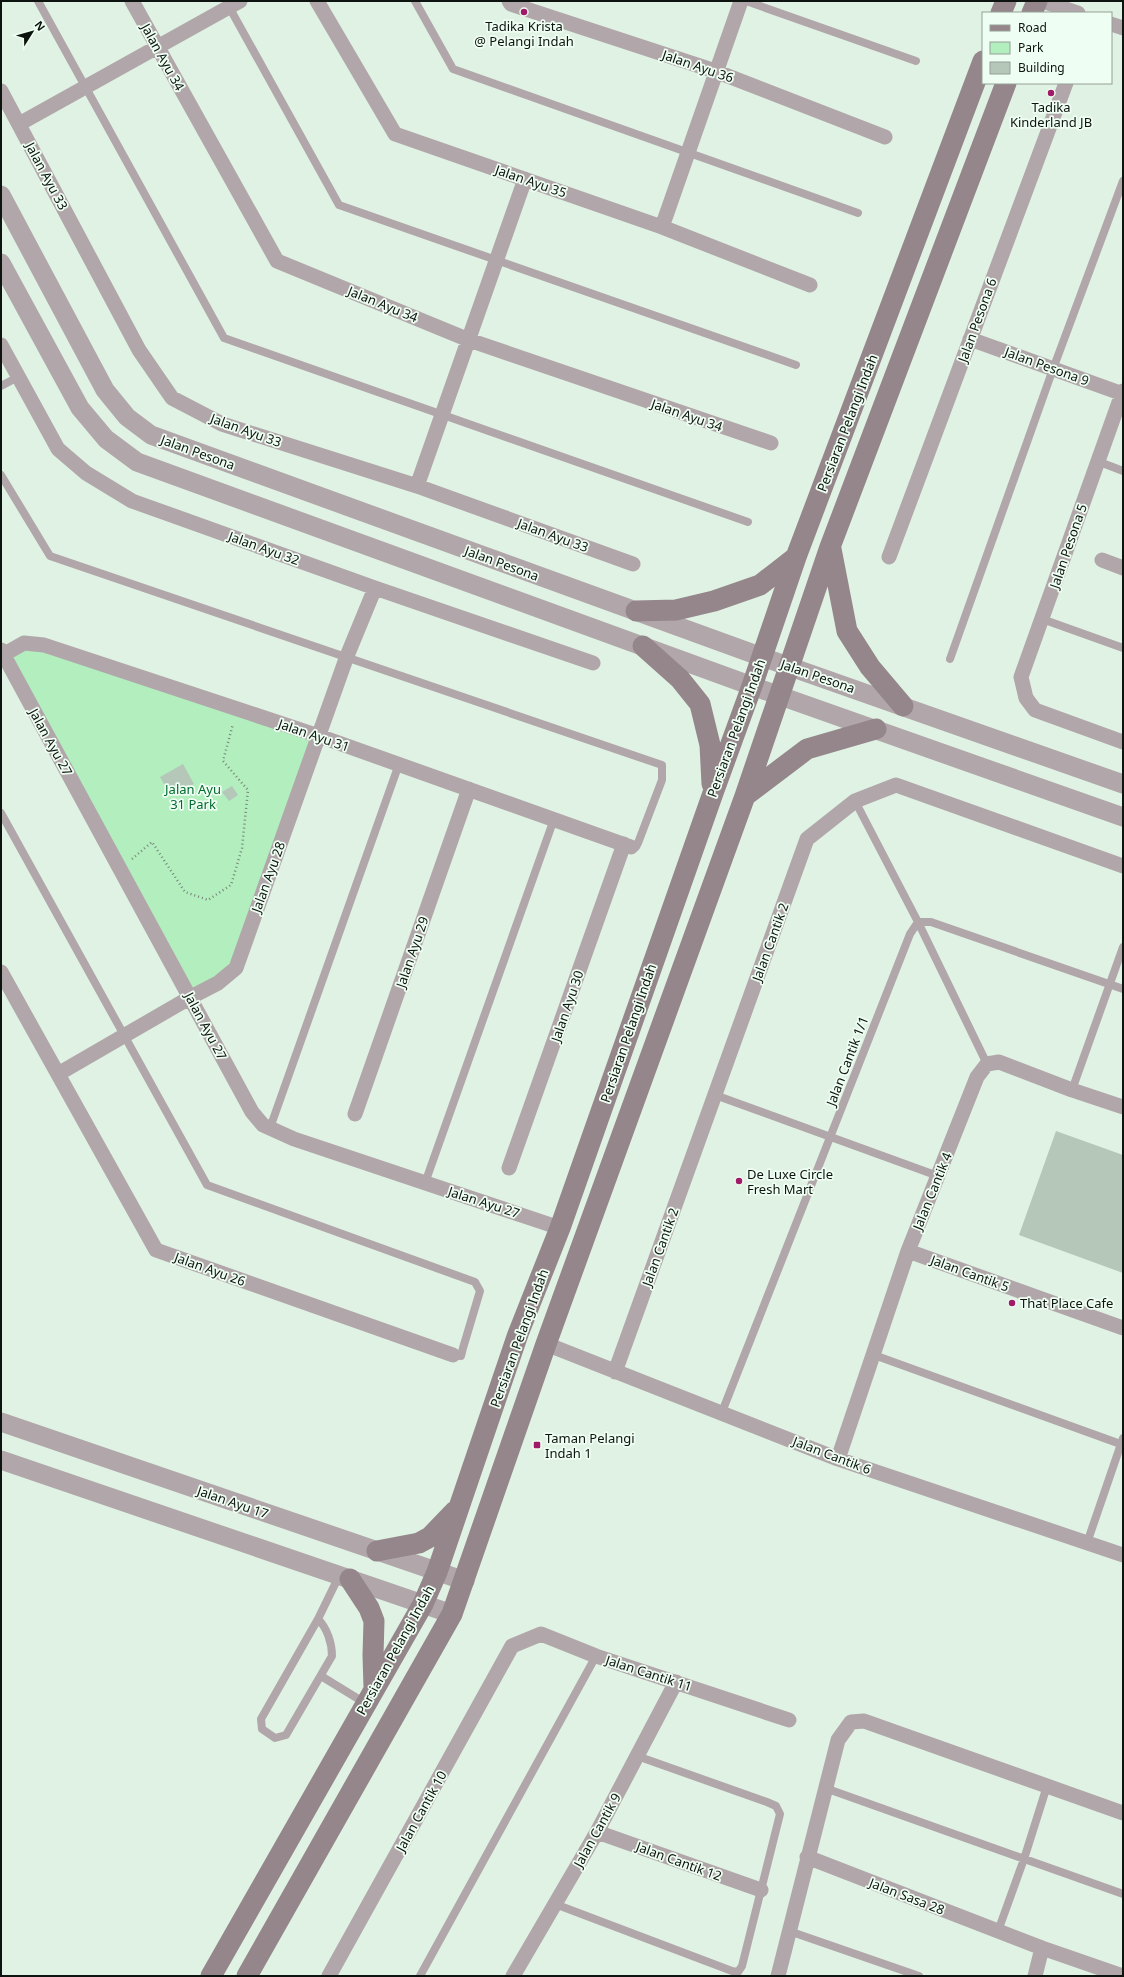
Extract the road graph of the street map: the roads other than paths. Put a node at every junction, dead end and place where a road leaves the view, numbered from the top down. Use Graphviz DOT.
graph roads {
  1 [pos="38,1"];
  2 [pos="132,1"];
  3 [pos="317,1"];
  4 [pos="415,1"];
  5 [pos="509,1"];
  6 [pos="741,1"];
  7 [pos="746,1"];
  8 [pos="1006,1"];
  9 [pos="1037,1"];
  10 [pos="1042,1"];
  11 [pos="232,3"];
  12 [pos="1001,12"];
  13 [pos="1032,12"];
  14 [pos="1075,12"];
  15 [pos="1112,24"];
  16 [pos="1123,28"];
  17 [pos="157,47"];
  18 [pos="916,61"];
  19 [pos="982,64"];
  20 [pos="715,71"];
  21 [pos="1006,84"];
  22 [pos="1066,84"];
  23 [pos="86,87"];
  24 [pos="1,91"];
  25 [pos="19,124"];
  26 [pos="885,137"];
  27 [pos="688,152"];
  28 [pos="526,180"];
  29 [pos="1123,181"];
  30 [pos="1,195"];
  31 [pos="858,213"];
  32 [pos="662,227"];
  33 [pos="497,260"];
  34 [pos="1,263"];
  35 [pos="810,285"];
  36 [pos="970,339"];
  37 [pos="469,340"];
  38 [pos="1,345"];
  39 [pos="796,365"];
  40 [pos="1053,369"];
  41 [pos="18,377"];
  42 [pos="1,386"];
  43 [pos="1123,393"];
  44 [pos="443,414"];
  45 [pos="771,443"];
  46 [pos="1097,461"];
  47 [pos="1123,471"];
  48 [pos="1,475"];
  49 [pos="417,486"];
  50 [pos="748,522"];
  51 [pos="830,547"];
  52 [pos="796,557"];
  53 [pos="889,557"];
  54 [pos="1102,560"];
  55 [pos="632,564"];
  56 [pos="1123,568"];
  57 [pos="376,588"];
  58 [pos="636,611"];
  59 [pos="1042,619"];
  60 [pos="643,646"];
  61 [pos="1123,648"];
  62 [pos="2,654"];
  63 [pos="347,656"];
  64 [pos="762,657"];
  65 [pos="950,659"];
  66 [pos="593,663"];
  67 [pos="790,666"];
  68 [pos="752,686"];
  69 [pos="780,695"];
  70 [pos="903,706"];
  71 [pos="876,729"];
  72 [pos="320,736"];
  73 [pos="1123,742"];
  74 [pos="399,764"];
  75 [pos="1123,784"];
  76 [pos="469,789"];
  77 [pos="713,793"];
  78 [pos="745,796"];
  79 [pos="855,801"];
  80 [pos="1,813"];
  81 [pos="1123,817"];
  82 [pos="554,819"];
  83 [pos="627,845"];
  84 [pos="1123,866"];
  85 [pos="918,922"];
  86 [pos="1123,947"];
  87 [pos="1,972"];
  88 [pos="1110,984"];
  89 [pos="1123,989"];
  90 [pos="191,997"];
  91 [pos="124,1035"];
  92 [pos="987,1064"];
  93 [pos="58,1074"];
  94 [pos="1072,1090"];
  95 [pos="715,1095"];
  96 [pos="1123,1107"];
  97 [pos="355,1114"];
  98 [pos="270,1128"];
  99 [pos="830,1137"];
  100 [pos="510,1168"];
  101 [pos="938,1176"];
  102 [pos="425,1183"];
  103 [pos="560,1228"];
  104 [pos="908,1251"];
  105 [pos="1123,1328"];
  106 [pos="546,1344"];
  107 [pos="512,1352"];
  108 [pos="874,1355"];
  109 [pos="453,1356"];
  110 [pos="615,1372"];
  111 [pos="722,1412"];
  112 [pos="1,1422"];
  113 [pos="1122,1443"];
  114 [pos="838,1459"];
  115 [pos="1,1460"];
  116 [pos="458,1508"];
  117 [pos="1087,1543"];
  118 [pos="377,1552"];
  119 [pos="1123,1555"];
  120 [pos="437,1572"];
  121 [pos="344,1577"];
  122 [pos="465,1582"];
  123 [pos="423,1604"];
  124 [pos="452,1614"];
  125 [pos="318,1619"];
  126 [pos="512,1646"];
  127 [pos="596,1656"];
  128 [pos="321,1676"];
  129 [pos="676,1682"];
  130 [pos="370,1696"];
  131 [pos="789,1720"];
  132 [pos="637,1756"];
  133 [pos="1047,1786"];
  134 [pos="826,1788"];
  135 [pos="1123,1813"];
  136 [pos="597,1832"];
  137 [pos="807,1857"];
  138 [pos="1024,1859"];
  139 [pos="761,1890"];
  140 [pos="1123,1894"];
  141 [pos="555,1904"];
  142 [pos="789,1931"];
  143 [pos="998,1931"];
  144 [pos="1042,1948"];
  145 [pos="1105,1973"];
  146 [pos="212,1976"];
  147 [pos="247,1976"];
  148 [pos="329,1976"];
  149 [pos="420,1976"];
  150 [pos="513,1976"];
  151 [pos="778,1976"];
  152 [pos="919,1976"];
  153 [pos="1035,1976"];
  154 [pos="1123,1976"];
  1 -- 23 [label="lane"];
  2 -- 17 [label="street, Jalan Ayu 34"];
  3 -- 28 [label="street, Jalan Ayu 35"];
  4 -- 27 [label="lane"];
  5 -- 20 [label="street, Jalan Ayu 36"];
  6 -- 20 [label="street"];
  7 -- 18 [label="lane"];
  8 -- 12 [label="main road"];
  9 -- 13 [label="main road"];
  10 -- 14 [label="street"];
  11 -- 17 [label="street"];
  11 -- 33 [label="lane"];
  15 -- 16 [label="street"];
  17 -- 23 [label="street"];
  17 -- 37 [label="street, Jalan Ayu 34"];
  19 -- 52 [label="main road, Persiaran Pelangi Indah"];
  20 -- 26 [label="street, Jalan Ayu 36"];
  20 -- 27 [label="street"];
  21 -- 51 [label="main road, Persiaran Pelangi Indah"];
  22 -- 36 [label="street, Jalan Pesona 6"];
  23 -- 25 [label="street"];
  23 -- 44 [label="lane"];
  24 -- 25 [label="street, Jalan Ayu 33"];
  25 -- 49 [label="street, Jalan Ayu 33"];
  27 -- 31 [label="lane"];
  27 -- 32 [label="street"];
  28 -- 32 [label="street, Jalan Ayu 35"];
  28 -- 33 [label="street"];
  29 -- 40 [label="lane"];
  30 -- 58 [label="street, Jalan Pesona"];
  32 -- 35 [label="street, Jalan Ayu 35"];
  33 -- 37 [label="street"];
  33 -- 39 [label="lane"];
  34 -- 60 [label="street"];
  36 -- 40 [label="street, Jalan Pesona 9"];
  36 -- 53 [label="street, Jalan Pesona 6"];
  37 -- 44 [label="street"];
  37 -- 45 [label="street, Jalan Ayu 34"];
  38 -- 41 [label="street, Jalan Ayu 32"];
  40 -- 43 [label="street, Jalan Pesona 9"];
  40 -- 65 [label="lane"];
  41 -- 42 [label="lane"];
  41 -- 57 [label="street, Jalan Ayu 32"];
  43 -- 46 [label="street, Jalan Pesona 5"];
  44 -- 49 [label="street"];
  44 -- 50 [label="lane"];
  46 -- 47 [label="lane"];
  46 -- 59 [label="street, Jalan Pesona 5"];
  48 -- 63 [label="lane"];
  49 -- 55 [label="street, Jalan Ayu 33"];
  51 -- 67 [label="main road, Persiaran Pelangi Indah"];
  51 -- 70 [label="main road"];
  52 -- 58 [label="main road"];
  52 -- 64 [label="main road, Persiaran Pelangi Indah"];
  54 -- 56 [label="street"];
  57 -- 63 [label="street, Jalan Ayu 28"];
  57 -- 66 [label="street, Jalan Ayu 32"];
  58 -- 64 [label="street, Jalan Pesona"];
  59 -- 61 [label="lane"];
  59 -- 73 [label="street, Jalan Pesona 5"];
  60 -- 68 [label="street"];
  60 -- 77 [label="main road"];
  62 -- 72 [label="street, Jalan Ayu 31"];
  62 -- 90 [label="street, Jalan Ayu 27"];
  63 -- 72 [label="street, Jalan Ayu 28"];
  63 -- 83 [label="lane"];
  64 -- 67 [label="street, Jalan Pesona"];
  64 -- 68 [label="main road, Persiaran Pelangi Indah"];
  67 -- 69 [label="main road, Persiaran Pelangi Indah"];
  67 -- 70 [label="street, Jalan Pesona"];
  68 -- 69 [label="street"];
  68 -- 77 [label="main road, Persiaran Pelangi Indah"];
  69 -- 71 [label="street"];
  69 -- 78 [label="main road, Persiaran Pelangi Indah"];
  70 -- 75 [label="street, Jalan Pesona"];
  71 -- 78 [label="main road"];
  71 -- 81 [label="street"];
  72 -- 74 [label="street, Jalan Ayu 31"];
  72 -- 90 [label="street, Jalan Ayu 28"];
  74 -- 76 [label="street, Jalan Ayu 31"];
  74 -- 98 [label="lane"];
  76 -- 82 [label="street, Jalan Ayu 31"];
  76 -- 97 [label="street, Jalan Ayu 29"];
  77 -- 103 [label="main road, Persiaran Pelangi Indah"];
  78 -- 106 [label="main road, Persiaran Pelangi Indah"];
  79 -- 84 [label="street, Jalan Cantik 2"];
  79 -- 85 [label="lane"];
  79 -- 95 [label="street, Jalan Cantik 2"];
  80 -- 91 [label="lane"];
  82 -- 83 [label="street, Jalan Ayu 31"];
  82 -- 102 [label="lane"];
  83 -- 100 [label="street, Jalan Ayu 30"];
  85 -- 88 [label="lane"];
  85 -- 92 [label="lane"];
  85 -- 99 [label="lane, Jalan Cantik 1/1"];
  86 -- 88 [label="lane"];
  87 -- 93 [label="street, Jalan Ayu 26"];
  88 -- 89 [label="lane"];
  88 -- 94 [label="lane"];
  90 -- 91 [label="street"];
  90 -- 98 [label="street, Jalan Ayu 27"];
  91 -- 93 [label="street"];
  91 -- 109 [label="lane"];
  92 -- 94 [label="street"];
  92 -- 101 [label="street, Jalan Cantik 4"];
  93 -- 109 [label="street, Jalan Ayu 26"];
  94 -- 96 [label="street"];
  95 -- 99 [label="lane"];
  95 -- 110 [label="street, Jalan Cantik 2"];
  98 -- 102 [label="street, Jalan Ayu 27"];
  99 -- 101 [label="lane"];
  99 -- 111 [label="lane, Jalan Cantik 1/1"];
  101 -- 104 [label="street, Jalan Cantik 4"];
  102 -- 103 [label="street, Jalan Ayu 27"];
  103 -- 107 [label="main road, Persiaran Pelangi Indah"];
  104 -- 105 [label="street, Jalan Cantik 5"];
  104 -- 108 [label="street, Jalan Cantik 4"];
  106 -- 107 [label="main road"];
  106 -- 110 [label="street, Jalan Cantik 6"];
  106 -- 122 [label="main road, Persiaran Pelangi Indah"];
  107 -- 116 [label="main road, Persiaran Pelangi Indah"];
  108 -- 113 [label="lane"];
  108 -- 114 [label="street, Jalan Cantik 4"];
  110 -- 111 [label="street, Jalan Cantik 6"];
  111 -- 114 [label="street, Jalan Cantik 6"];
  112 -- 118 [label="street, Jalan Ayu 17"];
  113 -- 117 [label="lane"];
  114 -- 117 [label="street, Jalan Cantik 6"];
  115 -- 121 [label="street"];
  116 -- 118 [label="main road"];
  116 -- 120 [label="main road, Persiaran Pelangi Indah"];
  117 -- 119 [label="street, Jalan Cantik 6"];
  118 -- 120 [label="street, Jalan Ayu 17"];
  120 -- 122 [label="street, Jalan Ayu 17"];
  120 -- 123 [label="main road, Persiaran Pelangi Indah"];
  121 -- 123 [label="street"];
  121 -- 125 [label="lane"];
  121 -- 130 [label="main road"];
  122 -- 124 [label="main road, Persiaran Pelangi Indah"];
  123 -- 124 [label="street"];
  123 -- 130 [label="main road, Persiaran Pelangi Indah"];
  124 -- 147 [label="main road, Persiaran Pelangi Indah"];
  125 -- 128 [label="lane"];
  125 -- 128 [label="lane"];
  126 -- 127 [label="street, Jalan Cantik 11"];
  126 -- 148 [label="street, Jalan Cantik 10"];
  127 -- 129 [label="street, Jalan Cantik 11"];
  127 -- 149 [label="lane"];
  128 -- 130 [label="lane"];
  129 -- 131 [label="street, Jalan Cantik 11"];
  129 -- 132 [label="street, Jalan Cantik 9"];
  130 -- 146 [label="main road, Persiaran Pelangi Indah"];
  132 -- 136 [label="street, Jalan Cantik 9"];
  132 -- 139 [label="lane"];
  133 -- 134 [label="street"];
  133 -- 135 [label="street"];
  133 -- 138 [label="lane"];
  134 -- 137 [label="street"];
  134 -- 138 [label="lane"];
  136 -- 139 [label="street, Jalan Cantik 12"];
  136 -- 141 [label="street, Jalan Cantik 9"];
  137 -- 142 [label="street"];
  137 -- 143 [label="street, Jalan Sasa 28"];
  138 -- 140 [label="lane"];
  138 -- 143 [label="lane"];
  139 -- 141 [label="lane"];
  141 -- 150 [label="street, Jalan Cantik 9"];
  142 -- 151 [label="street"];
  142 -- 152 [label="lane"];
  143 -- 144 [label="street, Jalan Sasa 28"];
  144 -- 145 [label="street, Jalan Sasa 28"];
  144 -- 153 [label="street"];
  145 -- 154 [label="street, Jalan Sasa 28"];
}
